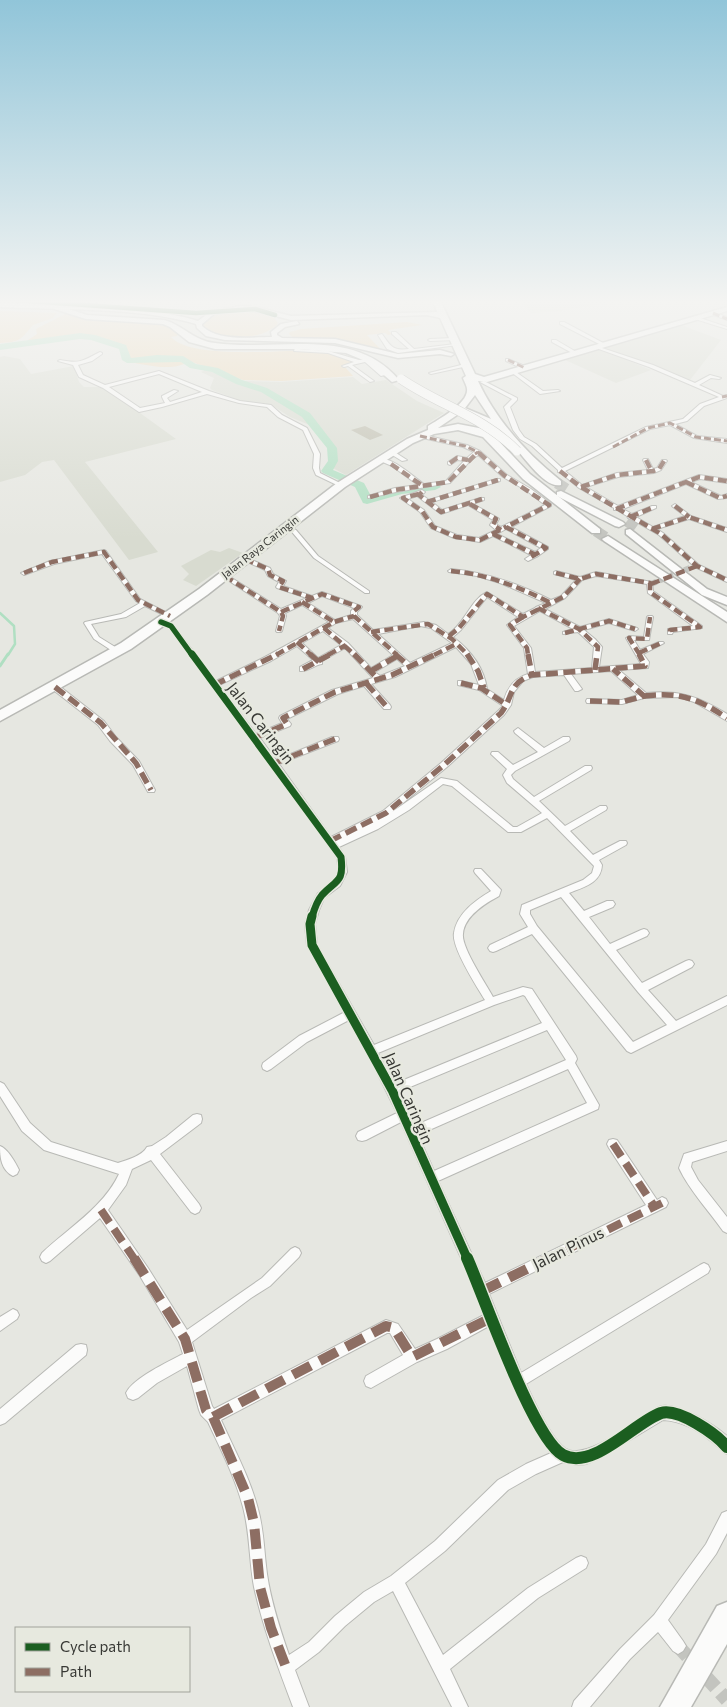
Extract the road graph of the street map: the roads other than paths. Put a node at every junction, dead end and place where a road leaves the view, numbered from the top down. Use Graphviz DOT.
graph roads {
  1 [pos="89,380"];
  2 [pos="131,380"];
  3 [pos="177,380"];
  4 [pos="398,380"];
  5 [pos="468,380"];
  6 [pos="475,380"];
  7 [pos="495,380"];
  8 [pos="525,380"];
  9 [pos="683,380"];
  10 [pos="704,380"];
  11 [pos="696,385"];
  12 [pos="481,386"];
  13 [pos="105,387"];
  14 [pos="537,388"];
  15 [pos="176,392"];
  16 [pos="207,392"];
  17 [pos="725,397"];
  18 [pos="168,403"];
  19 [pos="463,410"];
  20 [pos="485,418"];
  21 [pos="447,420"];
  22 [pos="670,423"];
  23 [pos="473,430"];
  24 [pos="424,434"];
  25 [pos="516,435"];
  26 [pos="489,436"];
  27 [pos="727,441"];
  28 [pos="391,452"];
  29 [pos="478,452"];
  30 [pos="514,452"];
  31 [pos="380,458"];
  32 [pos="404,460"];
  33 [pos="468,460"];
  34 [pos="646,460"];
  35 [pos="664,461"];
  36 [pos="450,463"];
  37 [pos="716,470"];
  38 [pos="560,471"];
  39 [pos="652,472"];
  40 [pos="522,473"];
  41 [pos="498,480"];
  42 [pos="727,481"];
  43 [pos="345,482"];
  44 [pos="686,482"];
  45 [pos="716,482"];
  46 [pos="557,483"];
  47 [pos="439,485"];
  48 [pos="581,487"];
  49 [pos="568,490"];
  50 [pos="421,491"];
  51 [pos="450,494"];
  52 [pos="727,496"];
  53 [pos="370,497"];
  54 [pos="482,499"];
  55 [pos="427,502"];
  56 [pos="470,504"];
  57 [pos="675,506"];
  58 [pos="654,507"];
  59 [pos="616,508"];
  60 [pos="689,516"];
  61 [pos="629,525"];
  62 [pos="285,528"];
  63 [pos="504,528"];
  64 [pos="652,529"];
  65 [pos="727,530"];
  66 [pos="596,531"];
  67 [pos="493,534"];
  68 [pos="608,539"];
  69 [pos="536,555"];
  70 [pos="245,559"];
  71 [pos="528,559"];
  72 [pos="697,566"];
  73 [pos="451,570"];
  74 [pos="688,572"];
  75 [pos="24,573"];
  76 [pos="556,573"];
  77 [pos="225,576"];
  78 [pos="580,579"];
  79 [pos="727,580"];
  80 [pos="367,592"];
  81 [pos="706,592"];
  82 [pos="312,598"];
  83 [pos="727,601"];
  84 [pos="302,602"];
  85 [pos="550,603"];
  86 [pos="142,604"];
  87 [pos="538,608"];
  88 [pos="727,608"];
  89 [pos="281,612"];
  90 [pos="354,616"];
  91 [pos="523,617"];
  92 [pos="650,617"];
  93 [pos="727,618"];
  94 [pos="166,619"];
  95 [pos="334,622"];
  96 [pos="324,628"];
  97 [pos="579,629"];
  98 [pos="635,629"];
  99 [pos="279,631"];
  100 [pos="671,631"];
  101 [pos="371,632"];
  102 [pos="565,633"];
  103 [pos="449,636"];
  104 [pos="297,642"];
  105 [pos="458,643"];
  106 [pos="661,643"];
  107 [pos="346,645"];
  108 [pos="117,652"];
  109 [pos="639,653"];
  110 [pos="398,656"];
  111 [pos="318,662"];
  112 [pos="408,665"];
  113 [pos="304,669"];
  114 [pos="613,669"];
  115 [pos="595,670"];
  116 [pos="371,671"];
  117 [pos="566,673"];
  118 [pos="532,675"];
  119 [pos="379,680"];
  120 [pos="366,683"];
  121 [pos="461,683"];
  122 [pos="214,685"];
  123 [pos="55,687"];
  124 [pos="484,688"];
  125 [pos="578,689"];
  126 [pos="644,696"];
  127 [pos="590,701"];
  128 [pos="508,705"];
  129 [pos="387,707"];
  130 [pos="0,716"];
  131 [pos="727,718"];
  132 [pos="518,731"];
  133 [pos="256,738"];
  134 [pos="335,739"];
  135 [pos="566,739"];
  136 [pos="544,752"];
  137 [pos="495,754"];
  138 [pos="275,763"];
  139 [pos="588,768"];
  140 [pos="512,769"];
  141 [pos="432,781"];
  142 [pos="151,790"];
  143 [pos="533,801"];
  144 [pos="603,808"];
  145 [pos="548,814"];
  146 [pos="564,831"];
  147 [pos="623,843"];
  148 [pos="332,844"];
  149 [pos="593,859"];
  150 [pos="478,871"];
  151 [pos="563,892"];
  152 [pos="610,904"];
  153 [pos="582,916"];
  154 [pos="534,929"];
  155 [pos="644,933"];
  156 [pos="493,948"];
  157 [pos="609,949"];
  158 [pos="689,964"];
  159 [pos="641,989"];
  160 [pos="727,1000"];
  161 [pos="491,1002"];
  162 [pos="350,1014"];
  163 [pos="550,1024"];
  164 [pos="674,1026"];
  165 [pos="372,1051"];
  166 [pos="570,1063"];
  167 [pos="267,1066"];
  168 [pos="0,1087"];
  169 [pos="392,1090"];
  170 [pos="402,1116"];
  171 [pos="198,1119"];
  172 [pos="411,1133"];
  173 [pos="362,1136"];
  174 [pos="613,1144"];
  175 [pos="727,1146"];
  176 [pos="0,1151"];
  177 [pos="151,1151"];
  178 [pos="128,1166"];
  179 [pos="13,1170"];
  180 [pos="431,1178"];
  181 [pos="195,1208"];
  182 [pos="101,1210"];
  183 [pos="727,1227"];
  184 [pos="295,1253"];
  185 [pos="46,1257"];
  186 [pos="704,1269"];
  187 [pos="482,1291"];
  188 [pos="13,1315"];
  189 [pos="491,1318"];
  190 [pos="0,1325"];
  191 [pos="185,1338"];
  192 [pos="81,1350"];
  193 [pos="412,1357"];
  194 [pos="189,1358"];
  195 [pos="371,1381"];
  196 [pos="519,1381"];
  197 [pos="133,1393"];
  198 [pos="0,1418"];
  199 [pos="214,1418"];
  200 [pos="725,1441"];
  201 [pos="563,1455"];
  202 [pos="727,1518"];
  203 [pos="580,1563"];
  204 [pos="396,1581"];
  205 [pos="727,1616"];
  206 [pos="659,1620"];
  207 [pos="678,1646"];
  208 [pos="286,1667"];
  209 [pos="441,1667"];
  210 [pos="301,1707"];
  211 [pos="460,1707"];
  212 [pos="580,1707"];
  213 [pos="675,1707"];
  1 -- 13 [label="street"];
  2 -- 13 [label="street"];
  3 -- 16 [label="street"];
  4 -- 30 [label="highway, bridge"];
  5 -- 19 [label="highway"];
  6 -- 12 [label="highway"];
  7 -- 12 [label="highway"];
  8 -- 14 [label="street"];
  9 -- 11 [label="street"];
  10 -- 11 [label="street"];
  11 -- 17 [label="street"];
  12 -- 19 [label="highway"];
  12 -- 25 [label="highway"];
  12 -- 25 [label="street"];
  13 -- 18 [label="street"];
  14 -- 14 [label="street"];
  15 -- 18 [label="street"];
  16 -- 18 [label="street"];
  16 -- 43 [label="street"];
  17 -- 22 [label="street"];
  19 -- 20 [label="highway"];
  19 -- 21 [label="highway, Jalan Raya Caringin"];
  20 -- 25 [label="highway"];
  20 -- 26 [label="highway"];
  21 -- 23 [label="highway"];
  21 -- 24 [label="highway, Jalan Raya Caringin"];
  22 -- 27 [label="street"];
  22 -- 38 [label="street"];
  23 -- 24 [label="highway"];
  23 -- 26 [label="highway"];
  24 -- 28 [label="highway, Jalan Raya Caringin"];
  24 -- 29 [label="street"];
  25 -- 38 [label="street"];
  25 -- 46 [label="highway"];
  26 -- 40 [label="highway"];
  28 -- 31 [label="highway, Jalan Raya Caringin"];
  28 -- 32 [label="street"];
  29 -- 33 [label="street"];
  29 -- 63 [label="street"];
  30 -- 40 [label="highway"];
  30 -- 61 [label="highway"];
  31 -- 43 [label="highway, Jalan Raya Caringin"];
  31 -- 50 [label="street"];
  33 -- 36 [label="street"];
  33 -- 47 [label="street"];
  34 -- 39 [label="street"];
  35 -- 39 [label="street"];
  37 -- 45 [label="street"];
  38 -- 48 [label="street"];
  39 -- 48 [label="street"];
  40 -- 66 [label="highway"];
  41 -- 51 [label="street"];
  42 -- 45 [label="street"];
  43 -- 62 [label="highway, Jalan Raya Caringin"];
  44 -- 45 [label="street"];
  44 -- 52 [label="street"];
  44 -- 59 [label="street"];
  47 -- 50 [label="street"];
  47 -- 51 [label="street"];
  48 -- 59 [label="street"];
  49 -- 61 [label="highway"];
  50 -- 53 [label="street"];
  50 -- 55 [label="street"];
  50 -- 67 [label="street"];
  51 -- 55 [label="street"];
  54 -- 56 [label="street"];
  55 -- 56 [label="street"];
  56 -- 63 [label="street"];
  57 -- 60 [label="street"];
  58 -- 61 [label="street"];
  59 -- 61 [label="street"];
  60 -- 64 [label="street"];
  60 -- 65 [label="street"];
  61 -- 64 [label="street"];
  61 -- 74 [label="highway"];
  62 -- 70 [label="highway, Jalan Raya Caringin"];
  62 -- 80 [label="street"];
  63 -- 67 [label="street"];
  63 -- 69 [label="street"];
  64 -- 72 [label="street"];
  67 -- 69 [label="street"];
  68 -- 93 [label="highway"];
  69 -- 71 [label="street"];
  70 -- 77 [label="highway, Jalan Raya Caringin"];
  70 -- 82 [label="street"];
  72 -- 74 [label="street"];
  72 -- 79 [label="street"];
  73 -- 85 [label="street"];
  74 -- 81 [label="highway"];
  75 -- 86 [label="street"];
  76 -- 78 [label="street"];
  77 -- 89 [label="street"];
  77 -- 94 [label="highway, Jalan Raya Caringin"];
  78 -- 85 [label="street"];
  78 -- 100 [label="street"];
  81 -- 83 [label="highway"];
  81 -- 88 [label="highway"];
  82 -- 84 [label="street"];
  82 -- 90 [label="street"];
  84 -- 89 [label="street"];
  84 -- 95 [label="street"];
  85 -- 87 [label="street"];
  86 -- 94 [label="street"];
  86 -- 108 [label="street"];
  87 -- 91 [label="street"];
  87 -- 97 [label="street"];
  89 -- 99 [label="street"];
  90 -- 95 [label="street"];
  90 -- 101 [label="street"];
  91 -- 103 [label="street"];
  91 -- 118 [label="street"];
  92 -- 109 [label="street"];
  94 -- 108 [label="highway, Jalan Raya Caringin"];
  94 -- 122 [label="street, Jalan Caringin"];
  95 -- 96 [label="street"];
  96 -- 104 [label="street"];
  96 -- 107 [label="street"];
  97 -- 98 [label="street"];
  97 -- 102 [label="street"];
  97 -- 115 [label="street"];
  101 -- 103 [label="street"];
  101 -- 110 [label="street"];
  103 -- 105 [label="street"];
  104 -- 111 [label="street"];
  104 -- 122 [label="street"];
  105 -- 112 [label="street"];
  105 -- 124 [label="street"];
  106 -- 109 [label="street"];
  107 -- 111 [label="street"];
  107 -- 116 [label="street"];
  108 -- 123 [label="highway, Jalan Raya Caringin"];
  109 -- 114 [label="street"];
  110 -- 112 [label="street"];
  110 -- 116 [label="street"];
  111 -- 113 [label="street"];
  112 -- 119 [label="street"];
  114 -- 115 [label="street"];
  114 -- 126 [label="street"];
  115 -- 117 [label="street"];
  116 -- 119 [label="street"];
  117 -- 118 [label="street"];
  117 -- 125 [label="street"];
  118 -- 128 [label="street"];
  119 -- 120 [label="street"];
  120 -- 129 [label="street"];
  120 -- 133 [label="street"];
  121 -- 124 [label="street"];
  122 -- 133 [label="street, Jalan Caringin"];
  123 -- 130 [label="highway, Jalan Raya Caringin"];
  123 -- 142 [label="street"];
  124 -- 128 [label="street"];
  126 -- 127 [label="street"];
  126 -- 131 [label="street"];
  128 -- 141 [label="street"];
  132 -- 136 [label="street"];
  133 -- 138 [label="street, Jalan Caringin"];
  134 -- 138 [label="street"];
  135 -- 136 [label="street"];
  136 -- 140 [label="street"];
  137 -- 140 [label="street"];
  138 -- 148 [label="street, Jalan Caringin"];
  139 -- 143 [label="street"];
  140 -- 143 [label="street"];
  141 -- 145 [label="street"];
  141 -- 148 [label="street"];
  143 -- 145 [label="street"];
  144 -- 146 [label="street"];
  145 -- 146 [label="street"];
  146 -- 149 [label="street"];
  147 -- 149 [label="street"];
  148 -- 162 [label="street, Jalan Caringin"];
  149 -- 151 [label="street"];
  150 -- 161 [label="street"];
  151 -- 153 [label="street"];
  151 -- 154 [label="street"];
  152 -- 153 [label="street"];
  153 -- 157 [label="street"];
  154 -- 156 [label="street"];
  154 -- 164 [label="street"];
  155 -- 157 [label="street"];
  157 -- 159 [label="street"];
  158 -- 159 [label="street"];
  159 -- 164 [label="street"];
  160 -- 164 [label="street"];
  161 -- 163 [label="street"];
  161 -- 165 [label="street"];
  162 -- 165 [label="street, Jalan Caringin"];
  162 -- 167 [label="street"];
  163 -- 166 [label="street"];
  163 -- 169 [label="street"];
  165 -- 169 [label="street, Jalan Caringin"];
  166 -- 172 [label="street"];
  166 -- 180 [label="street"];
  168 -- 178 [label="street"];
  169 -- 170 [label="street, Jalan Caringin"];
  170 -- 172 [label="street, Jalan Caringin"];
  170 -- 173 [label="street"];
  171 -- 177 [label="street"];
  172 -- 180 [label="street, Jalan Caringin"];
  174 -- 187 [label="street, Jalan Pinus"];
  175 -- 183 [label="street"];
  176 -- 179 [label="street"];
  177 -- 178 [label="street"];
  177 -- 181 [label="street"];
  178 -- 182 [label="street"];
  180 -- 187 [label="street, Jalan Caringin"];
  182 -- 185 [label="street"];
  182 -- 191 [label="street"];
  184 -- 191 [label="street"];
  186 -- 196 [label="street"];
  187 -- 189 [label="street, Jalan Caringin"];
  188 -- 190 [label="street"];
  189 -- 193 [label="street"];
  189 -- 196 [label="street, Jalan Caringin"];
  191 -- 194 [label="street"];
  192 -- 198 [label="street"];
  193 -- 195 [label="street"];
  193 -- 199 [label="street"];
  194 -- 197 [label="street"];
  194 -- 199 [label="street"];
  196 -- 201 [label="street, Jalan Caringin"];
  199 -- 208 [label="street"];
  200 -- 201 [label="street"];
  201 -- 204 [label="street"];
  202 -- 206 [label="street"];
  203 -- 209 [label="street"];
  204 -- 208 [label="street"];
  204 -- 209 [label="street"];
  205 -- 213 [label="highway"];
  206 -- 207 [label="street"];
  206 -- 212 [label="street"];
  208 -- 210 [label="street"];
  209 -- 211 [label="street"];
}
